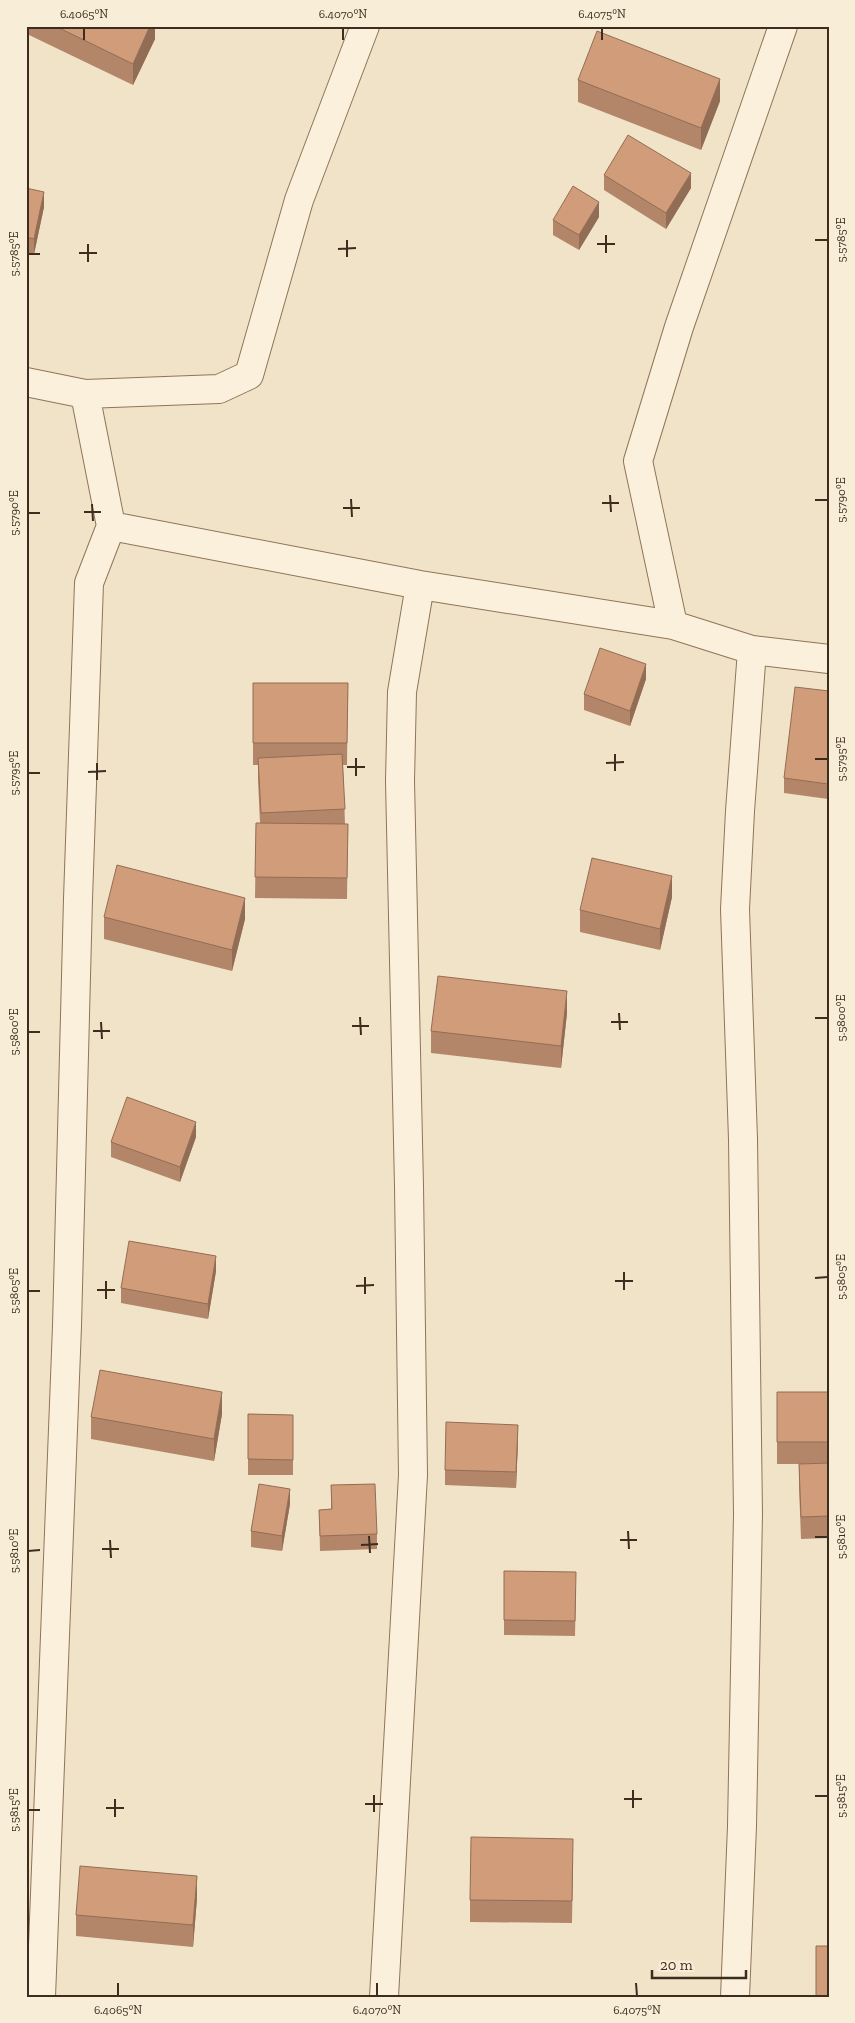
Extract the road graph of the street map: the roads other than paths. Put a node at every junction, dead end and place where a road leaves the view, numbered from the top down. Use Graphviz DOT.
graph roads {
  1 [pos="365,26"];
  2 [pos="783,26"];
  3 [pos="26,382"];
  4 [pos="85,394"];
  5 [pos="111,526"];
  6 [pos="420,585"];
  7 [pos="673,625"];
  8 [pos="752,650"];
  9 [pos="829,659"];
  10 [pos="40,1997"];
  11 [pos="384,1997"];
  12 [pos="735,1997"];
  1 -- 4 [label="street"];
  2 -- 7 [label="street"];
  3 -- 4 [label="street"];
  4 -- 5 [label="street"];
  5 -- 6 [label="street"];
  5 -- 10 [label="street"];
  6 -- 7 [label="street"];
  6 -- 11 [label="street"];
  7 -- 8 [label="street"];
  8 -- 9 [label="street"];
  8 -- 12 [label="street"];
}
